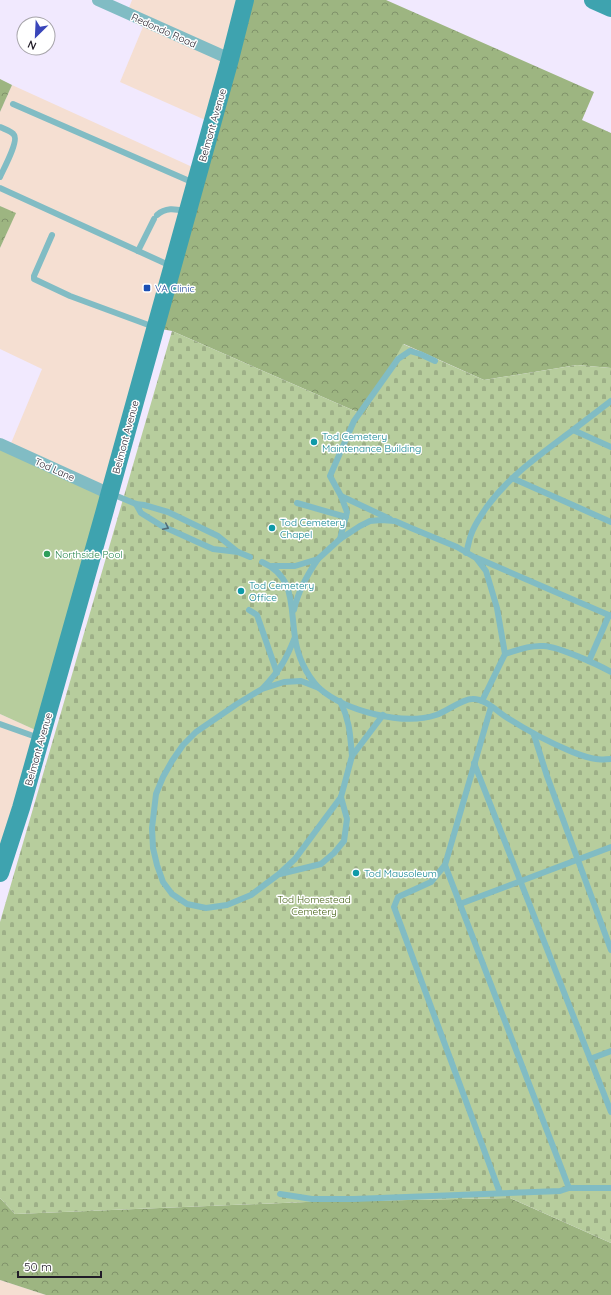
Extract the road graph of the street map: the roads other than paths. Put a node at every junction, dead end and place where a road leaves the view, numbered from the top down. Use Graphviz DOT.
graph roads {
  1 [pos="98,0"];
  2 [pos="245,0"];
  3 [pos="593,0"];
  4 [pos="611,8"];
  5 [pos="230,59"];
  6 [pos="13,104"];
  7 [pos="0,127"];
  8 [pos="0,177"];
  9 [pos="196,184"];
  10 [pos="0,188"];
  11 [pos="188,211"];
  12 [pos="52,235"];
  13 [pos="138,251"];
  14 [pos="172,267"];
  15 [pos="156,328"];
  16 [pos="435,361"];
  17 [pos="611,401"];
  18 [pos="573,430"];
  19 [pos="0,444"];
  20 [pos="611,447"];
  21 [pos="512,478"];
  22 [pos="110,494"];
  23 [pos="341,496"];
  24 [pos="297,503"];
  25 [pos="136,504"];
  26 [pos="159,509"];
  27 [pos="346,517"];
  28 [pos="154,521"];
  29 [pos="395,522"];
  30 [pos="611,522"];
  31 [pos="340,539"];
  32 [pos="238,552"];
  33 [pos="466,553"];
  34 [pos="250,557"];
  35 [pos="476,558"];
  36 [pos="318,559"];
  37 [pos="262,562"];
  38 [pos="272,566"];
  39 [pos="249,610"];
  40 [pos="294,615"];
  41 [pos="610,616"];
  42 [pos="294,637"];
  43 [pos="505,654"];
  44 [pos="588,661"];
  45 [pos="610,671"];
  46 [pos="277,673"];
  47 [pos="320,688"];
  48 [pos="262,689"];
  49 [pos="340,701"];
  50 [pos="482,701"];
  51 [pos="490,707"];
  52 [pos="383,715"];
  53 [pos="0,724"];
  54 [pos="534,735"];
  55 [pos="41,738"];
  56 [pos="352,756"];
  57 [pos="611,758"];
  58 [pos="474,763"];
  59 [pos="341,797"];
  60 [pos="611,847"];
  61 [pos="578,859"];
  62 [pos="445,865"];
  63 [pos="0,873"];
  64 [pos="279,874"];
  65 [pos="520,880"];
  66 [pos="460,904"];
  67 [pos="611,950"];
  68 [pos="611,1051"];
  69 [pos="590,1059"];
  70 [pos="611,1112"];
  71 [pos="569,1188"];
  72 [pos="611,1188"];
  73 [pos="500,1193"];
  74 [pos="280,1194"];
  1 -- 5 [label="street, Redondo Road"];
  2 -- 5 [label="main road, Belmont Avenue"];
  3 -- 4 [label="main road"];
  5 -- 9 [label="main road, Belmont Avenue"];
  6 -- 9 [label="lane"];
  7 -- 8 [label="lane"];
  9 -- 11 [label="main road, Belmont Avenue"];
  10 -- 13 [label="lane"];
  11 -- 13 [label="lane"];
  11 -- 14 [label="main road, Belmont Avenue"];
  12 -- 15 [label="lane"];
  13 -- 14 [label="lane"];
  14 -- 15 [label="main road, Belmont Avenue"];
  15 -- 22 [label="main road, Belmont Avenue"];
  16 -- 23 [label="lane"];
  17 -- 18 [label="lane"];
  18 -- 20 [label="lane"];
  18 -- 21 [label="lane"];
  19 -- 22 [label="street, Tod Lane"];
  21 -- 30 [label="lane"];
  21 -- 33 [label="lane"];
  22 -- 25 [label="lane"];
  22 -- 55 [label="main road, Belmont Avenue"];
  23 -- 27 [label="lane"];
  23 -- 29 [label="lane"];
  24 -- 27 [label="lane"];
  25 -- 26 [label="lane"];
  25 -- 28 [label="lane"];
  26 -- 28 [label="lane"];
  26 -- 32 [label="lane"];
  27 -- 31 [label="lane"];
  28 -- 32 [label="lane, one-way"];
  29 -- 31 [label="lane"];
  29 -- 33 [label="lane"];
  31 -- 36 [label="lane"];
  32 -- 34 [label="lane"];
  33 -- 35 [label="lane"];
  35 -- 41 [label="lane"];
  35 -- 43 [label="lane"];
  36 -- 38 [label="lane"];
  36 -- 40 [label="lane"];
  37 -- 38 [label="lane"];
  38 -- 40 [label="lane"];
  39 -- 46 [label="lane"];
  40 -- 42 [label="lane"];
  41 -- 44 [label="lane"];
  42 -- 46 [label="lane"];
  42 -- 47 [label="lane"];
  43 -- 44 [label="lane"];
  43 -- 50 [label="lane"];
  44 -- 45 [label="lane"];
  46 -- 48 [label="lane"];
  47 -- 48 [label="lane"];
  47 -- 49 [label="lane"];
  48 -- 64 [label="lane"];
  49 -- 52 [label="lane"];
  49 -- 56 [label="lane"];
  50 -- 51 [label="lane"];
  50 -- 52 [label="lane"];
  51 -- 54 [label="lane"];
  51 -- 58 [label="lane"];
  52 -- 56 [label="lane"];
  53 -- 55 [label="lane"];
  54 -- 57 [label="lane"];
  54 -- 61 [label="lane"];
  55 -- 63 [label="main road, Belmont Avenue"];
  56 -- 59 [label="lane"];
  58 -- 62 [label="lane"];
  58 -- 65 [label="lane"];
  59 -- 64 [label="lane"];
  59 -- 64 [label="lane"];
  60 -- 61 [label="lane"];
  61 -- 65 [label="lane"];
  61 -- 67 [label="lane"];
  62 -- 66 [label="lane"];
  62 -- 73 [label="lane"];
  65 -- 66 [label="lane"];
  65 -- 69 [label="lane"];
  66 -- 71 [label="lane"];
  68 -- 69 [label="lane"];
  69 -- 70 [label="lane"];
  71 -- 72 [label="lane"];
  71 -- 73 [label="lane"];
  73 -- 74 [label="lane"];
}
